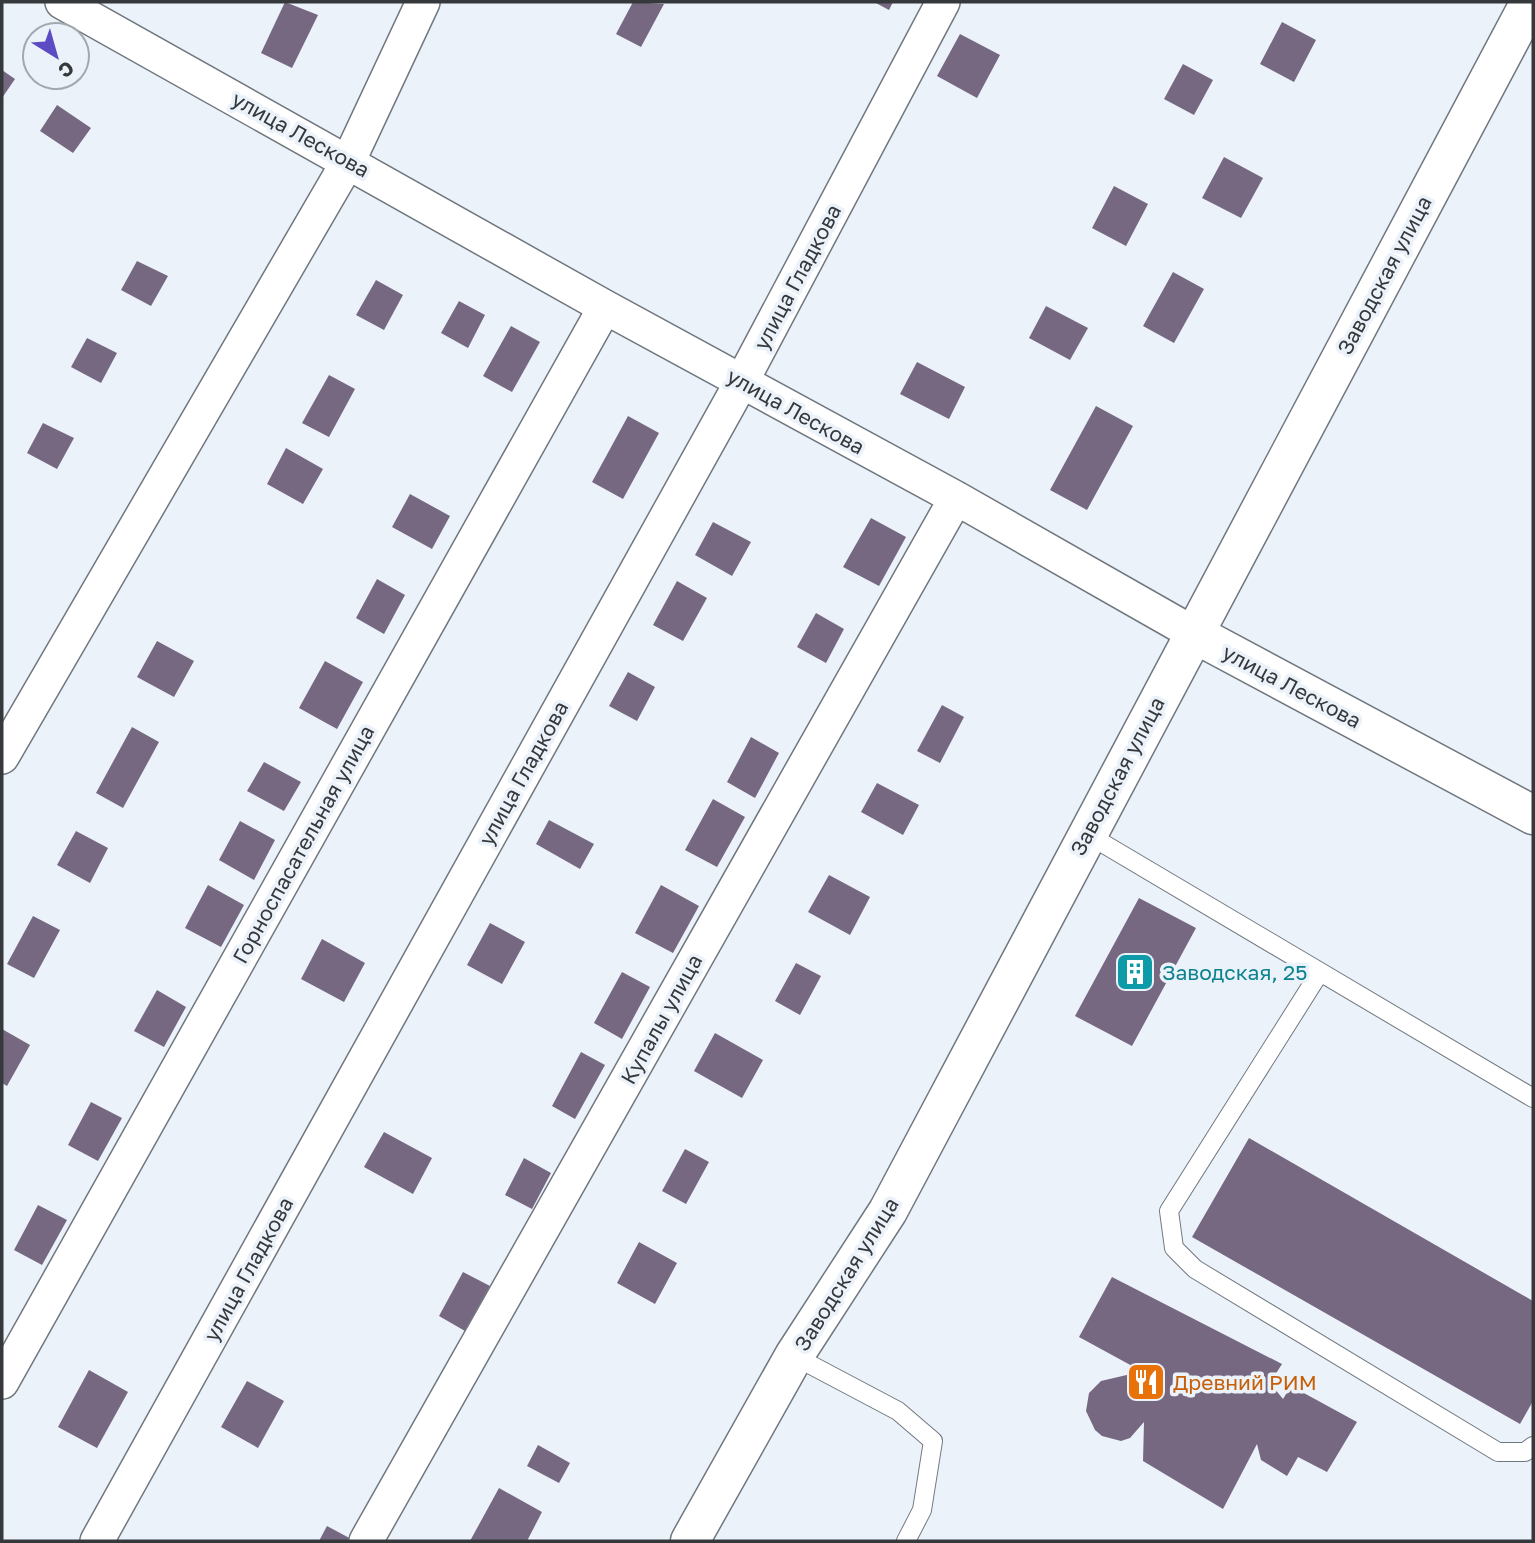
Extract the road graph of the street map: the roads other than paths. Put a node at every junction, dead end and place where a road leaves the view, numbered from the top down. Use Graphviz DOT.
graph roads {
  1 [pos="62,2"];
  2 [pos="423,2"];
  3 [pos="943,2"];
  4 [pos="1530,2"];
  5 [pos="348,160"];
  6 [pos="605,307"];
  7 [pos="742,381"];
  8 [pos="956,498"];
  9 [pos="1193,633"];
  10 [pos="4,748"];
  11 [pos="1533,815"];
  12 [pos="1087,834"];
  13 [pos="1320,972"];
  14 [pos="1533,1098"];
  15 [pos="794,1356"];
  16 [pos="2,1382"];
  17 [pos="1533,1447"];
  18 [pos="97,1541"];
  19 [pos="366,1541"];
  20 [pos="690,1541"];
  21 [pos="906,1541"];
  1 -- 5 [label="street, улица Лескова"];
  2 -- 5 [label="street"];
  3 -- 7 [label="street, улица Гладкова"];
  4 -- 9 [label="street, Заводская улица"];
  5 -- 6 [label="street, улица Лескова"];
  5 -- 10 [label="street"];
  6 -- 7 [label="street, улица Лескова"];
  6 -- 16 [label="street, Горноспасательная улица"];
  7 -- 8 [label="street, улица Лескова"];
  7 -- 18 [label="street, улица Гладкова"];
  8 -- 9 [label="street, улица Лескова"];
  8 -- 19 [label="street, Купалы улица"];
  9 -- 11 [label="street, улица Лескова"];
  9 -- 12 [label="street, Заводская улица"];
  12 -- 13 [label="lane"];
  12 -- 15 [label="street, Заводская улица"];
  13 -- 14 [label="lane"];
  13 -- 17 [label="lane"];
  15 -- 20 [label="street, Заводская улица"];
  15 -- 21 [label="lane"];
}
